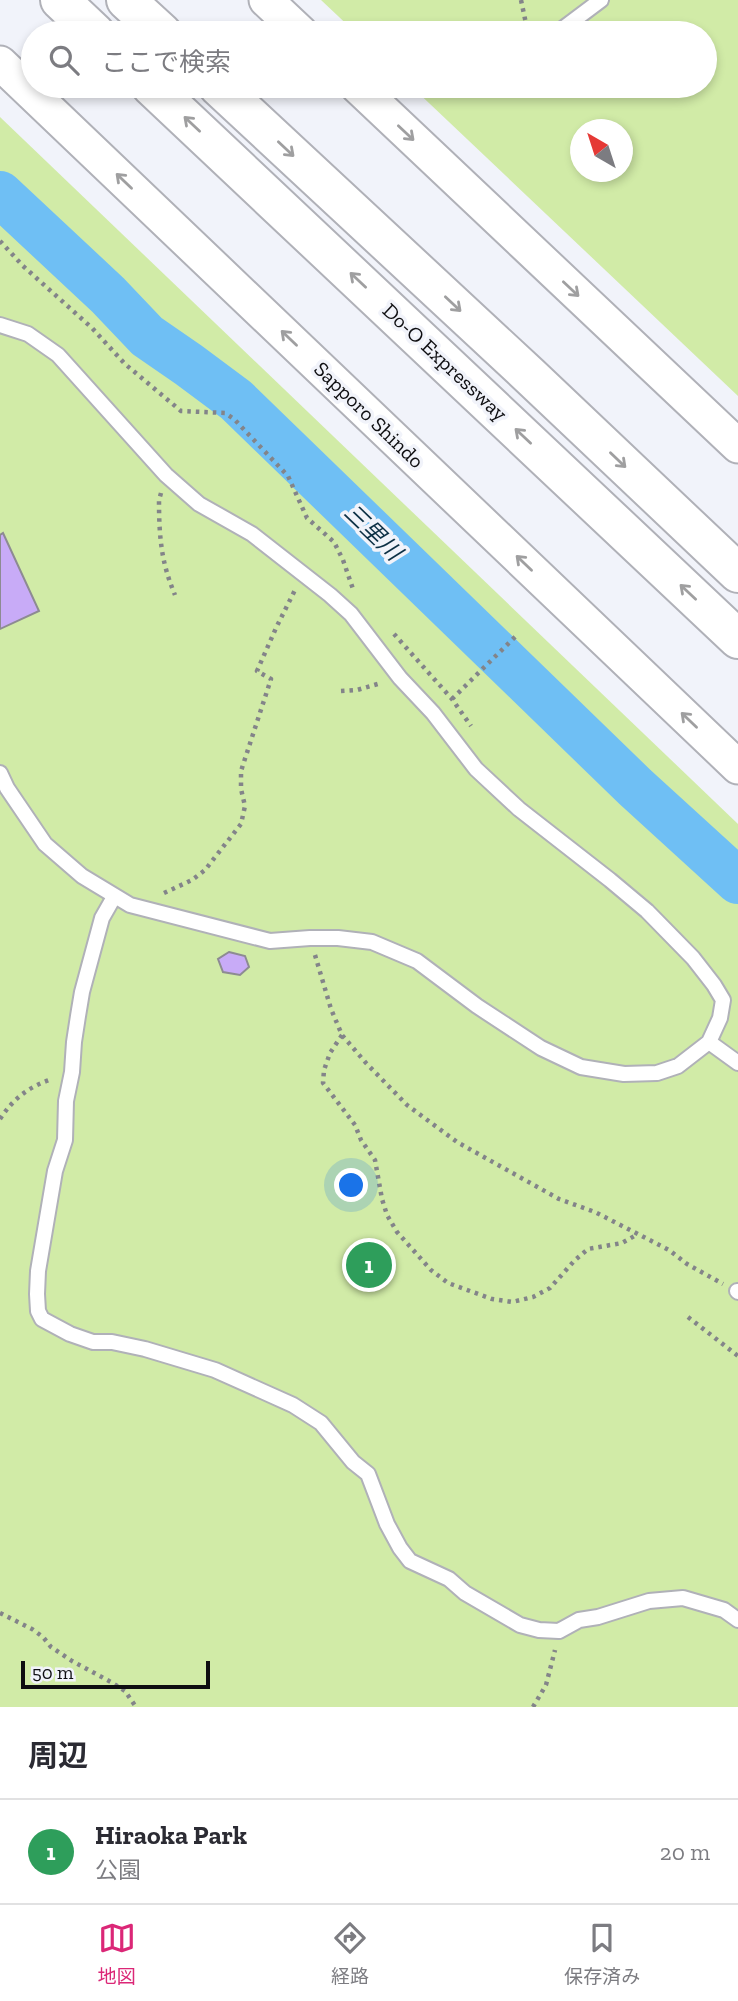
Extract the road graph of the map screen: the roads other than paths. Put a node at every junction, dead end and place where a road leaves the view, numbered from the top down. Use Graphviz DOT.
graph roads {
  1 [pos="60,0"];
  2 [pos="126,0"];
  3 [pos="266,0"];
  4 [pos="601,0"];
  5 [pos="82,21"];
  6 [pos="149,21"];
  7 [pos="288,21"];
  8 [pos="573,21"];
  9 [pos="0,63"];
  10 [pos="21,83"];
  11 [pos="37,98"];
  12 [pos="164,98"];
  13 [pos="231,98"];
  14 [pos="370,98"];
  15 [pos="0,326"];
  16 [pos="738,446"];
  17 [pos="738,573"];
  18 [pos="738,639"];
  19 [pos="738,767"];
  20 [pos="0,773"];
  21 [pos="114,897"];
  22 [pos="709,1042"];
  23 [pos="738,1063"];
  24 [pos="738,1620"];
  1 -- 5 [label="highway"];
  2 -- 6 [label="highway"];
  3 -- 7 [label="street"];
  4 -- 8 [label="lane"];
  10 -- 9 [label="street, Sapporo Shindo, one-way"];
  19 -- 11 [label="street, Sapporo Shindo, one-way"];
  18 -- 12 [label="highway, Do-O Expressway, one-way"];
  13 -- 17 [label="highway, one-way"];
  14 -- 16 [label="street, one-way"];
  15 -- 22 [label="lane"];
  20 -- 21 [label="lane"];
  21 -- 22 [label="lane"];
  21 -- 24 [label="lane"];
  22 -- 23 [label="lane"];
}
